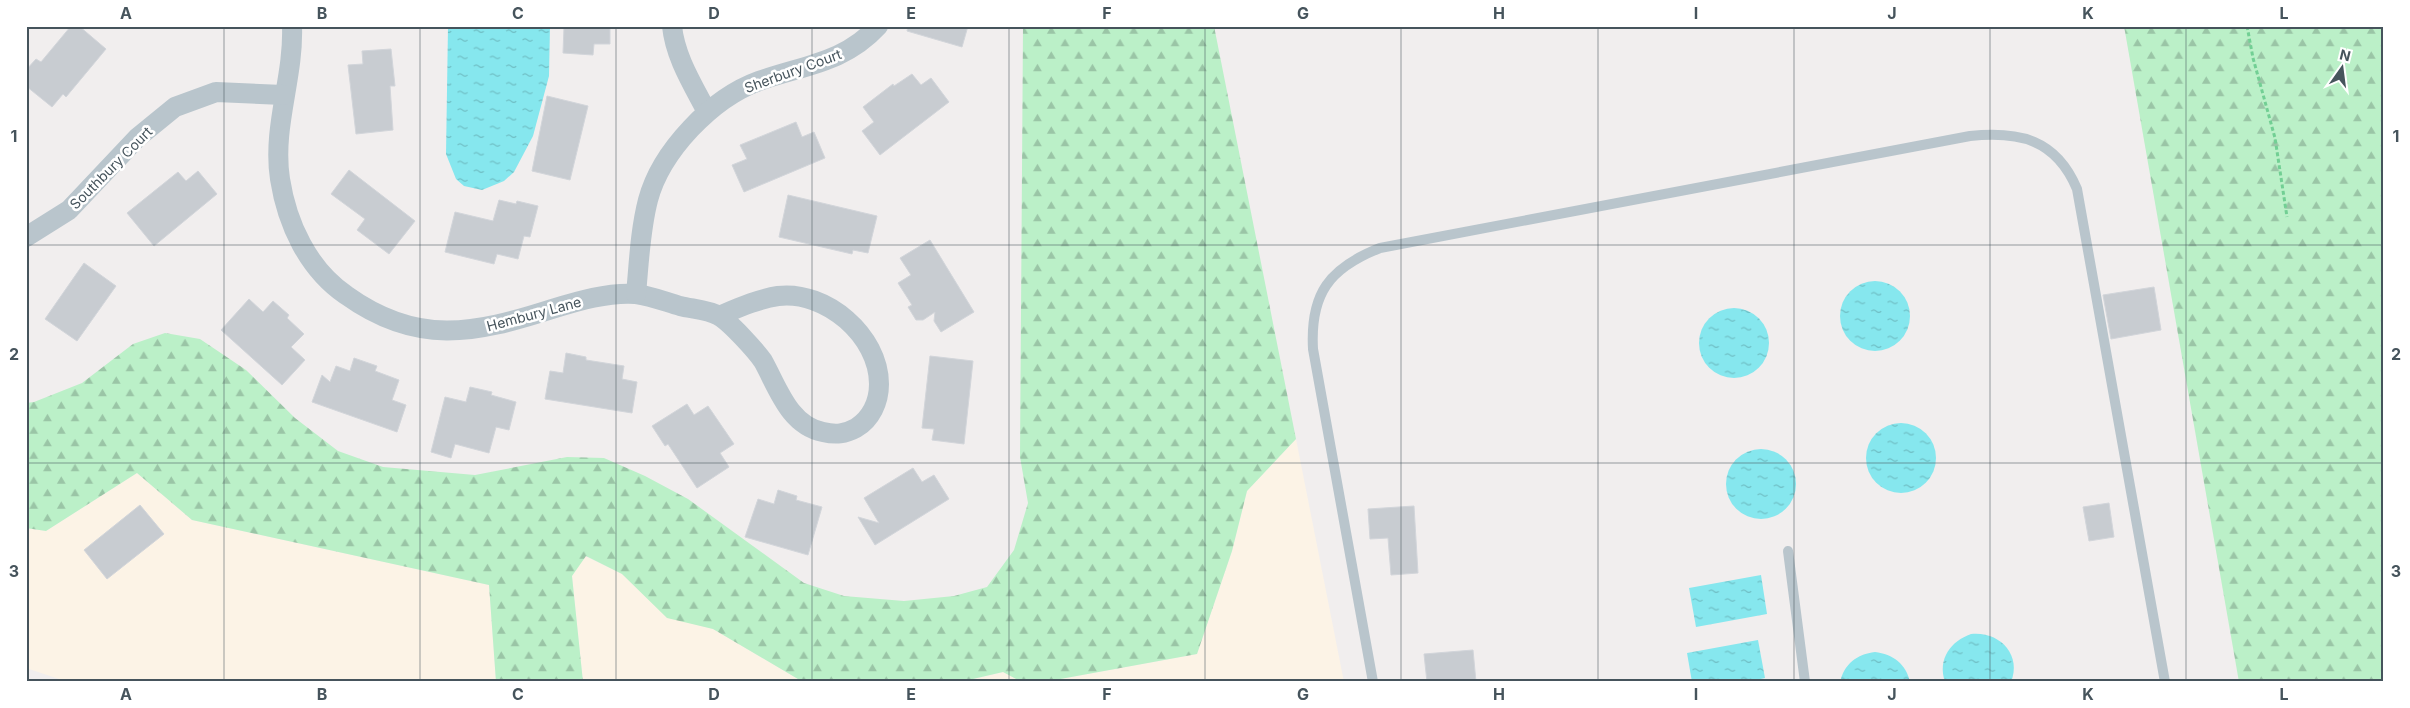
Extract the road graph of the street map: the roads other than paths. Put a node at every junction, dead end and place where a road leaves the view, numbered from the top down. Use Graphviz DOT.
graph roads {
  1 [pos="292,26"];
  2 [pos="672,26"];
  3 [pos="878,26"];
  4 [pos="284,95"];
  5 [pos="707,112"];
  6 [pos="26,237"];
  7 [pos="636,294"];
  8 [pos="719,316"];
  9 [pos="1788,551"];
  10 [pos="1373,682"];
  11 [pos="1804,682"];
  12 [pos="2164,682"];
  1 -- 4 [label="street, Hembury Lane"];
  2 -- 5 [label="street"];
  3 -- 5 [label="street, Sherbury Court"];
  4 -- 6 [label="street, Southbury Court"];
  4 -- 7 [label="street, Hembury Lane"];
  5 -- 7 [label="street, Sherbury Court"];
  7 -- 8 [label="street, Hembury Lane"];
  8 -- 8 [label="street"];
  9 -- 11 [label="lane"];
  10 -- 12 [label="lane"];
}
